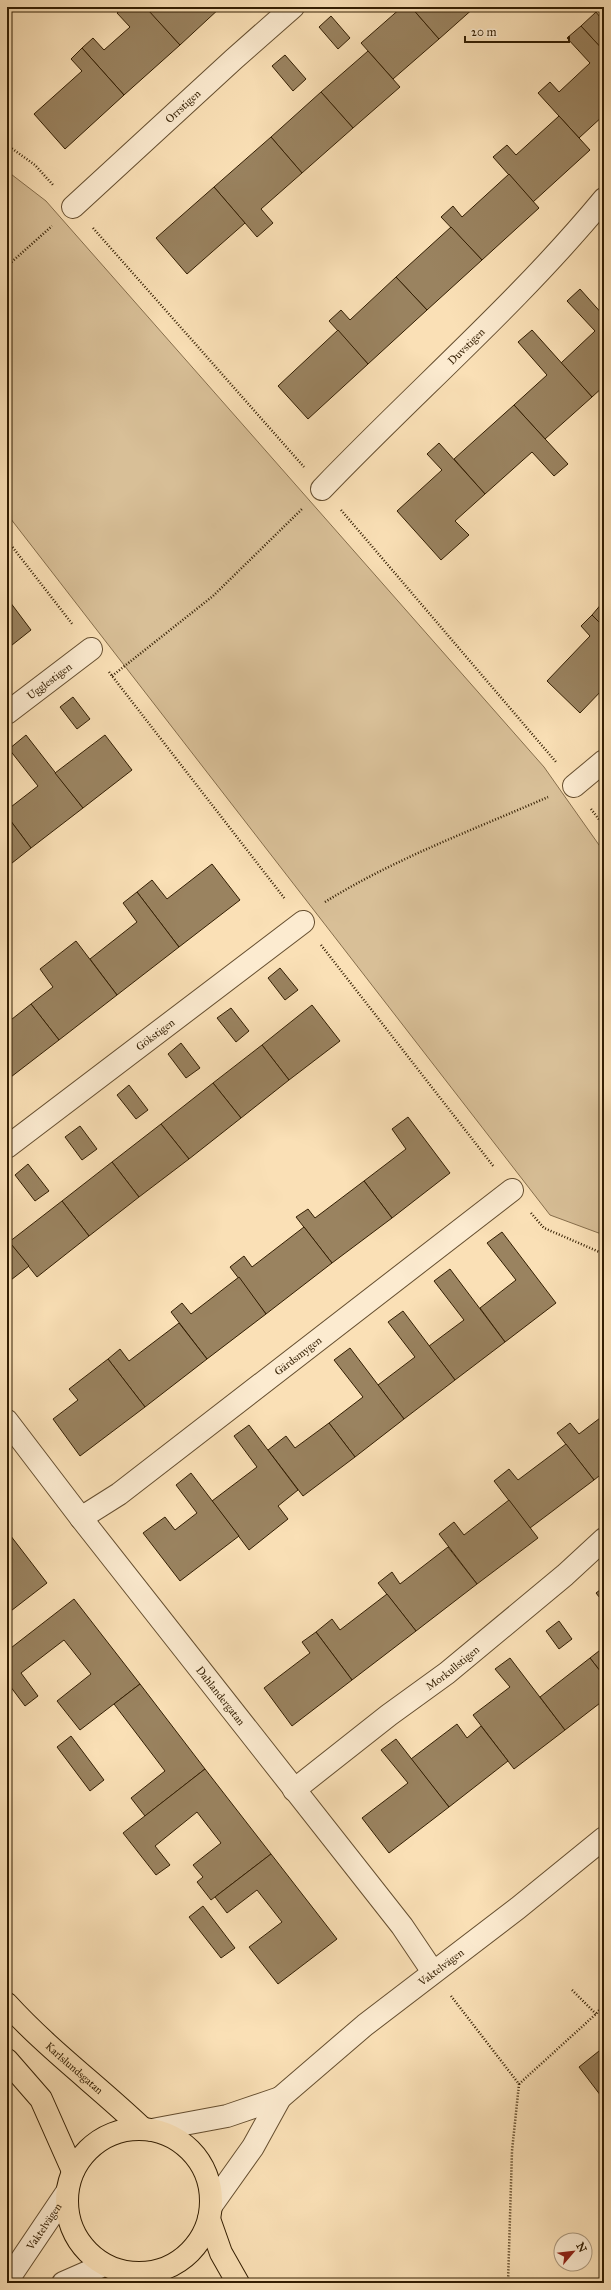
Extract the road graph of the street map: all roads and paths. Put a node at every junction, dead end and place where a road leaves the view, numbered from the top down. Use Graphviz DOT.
graph roads {
  1 [pos="293,7"];
  2 [pos="604,199"];
  3 [pos="73,207"];
  4 [pos="7,266"];
  5 [pos="322,489"];
  6 [pos="91,649"];
  7 [pos="112,676"];
  8 [pos="7,713"];
  9 [pos="604,761"];
  10 [pos="574,786"];
  11 [pos="303,922"];
  12 [pos="7,1147"];
  13 [pos="512,1190"];
  14 [pos="7,1421"];
  15 [pos="81,1518"];
  16 [pos="604,1539"];
  17 [pos="294,1790"];
  18 [pos="604,1838"];
  19 [pos="433,1972"];
  20 [pos="572,1990"];
  21 [pos="7,2004"];
  22 [pos="604,2004"];
  23 [pos="596,2014"];
  24 [pos="7,2060"];
  25 [pos="518,2084"];
  26 [pos="280,2098"];
  27 [pos="148,2130"];
  28 [pos="73,2171"];
  29 [pos="67,2192"];
  30 [pos="210,2212"];
  31 [pos="119,2273"];
  32 [pos="7,2281"];
  33 [pos="63,2283"];
  34 [pos="238,2283"];
  35 [pos="508,2283"];
  1 -- 3 [label="street, Orrstigen"];
  2 -- 5 [label="street, Duvstigen"];
  3 -- 4 [label="path"];
  5 -- 7 [label="path"];
  6 -- 8 [label="street, Ugglestigen"];
  9 -- 10 [label="street"];
  10 -- 11 [label="path"];
  11 -- 12 [label="street, Gökstigen"];
  13 -- 15 [label="street, Gärdsmygen"];
  14 -- 15 [label="street, Dahlandergatan"];
  15 -- 17 [label="street, Dahlandergatan"];
  16 -- 17 [label="street, Morkullstigen"];
  17 -- 19 [label="street, Dahlandergatan"];
  18 -- 19 [label="street, Vaktelvägen"];
  19 -- 25 [label="path"];
  19 -- 26 [label="street, Vaktelvägen"];
  20 -- 23 [label="path"];
  21 -- 27 [label="main road, Karlslundsgatan"];
  22 -- 23 [label="path"];
  23 -- 25 [label="path"];
  24 -- 28 [label="main road"];
  25 -- 35 [label="path"];
  26 -- 27 [label="street, Vaktelvägen"];
  26 -- 30 [label="street, Vaktelvägen"];
  27 -- 28 [label="main road"];
  27 -- 30 [label="main road"];
  28 -- 29 [label="main road"];
  29 -- 31 [label="main road"];
  29 -- 32 [label="street, Vaktelvägen"];
  30 -- 31 [label="main road"];
  30 -- 34 [label="main road"];
  31 -- 33 [label="street"];
}
